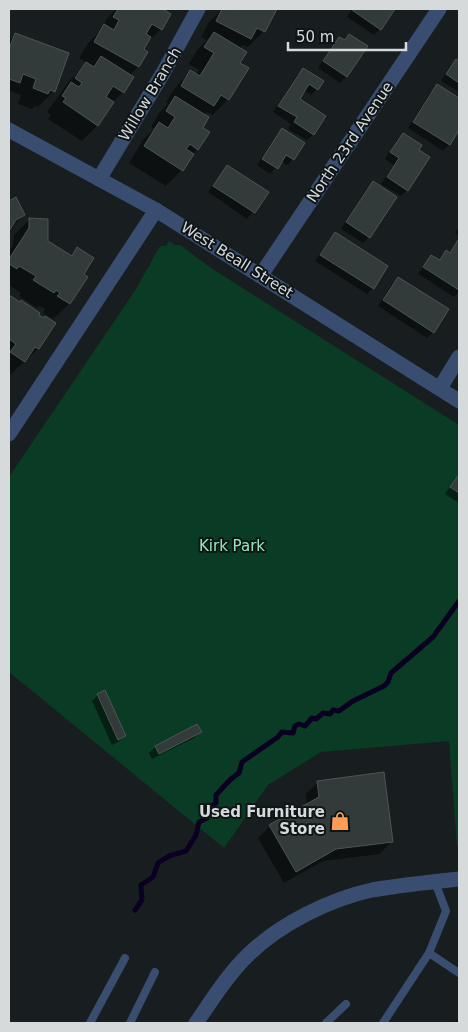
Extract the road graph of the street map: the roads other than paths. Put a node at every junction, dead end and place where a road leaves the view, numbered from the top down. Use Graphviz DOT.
graph roads {
  1 [pos="198,9"];
  2 [pos="440,9"];
  3 [pos="9,130"];
  4 [pos="99,179"];
  5 [pos="156,210"];
  6 [pos="261,275"];
  7 [pos="459,357"];
  8 [pos="440,388"];
  9 [pos="459,401"];
  10 [pos="9,434"];
  11 [pos="459,879"];
  12 [pos="435,882"];
  13 [pos="429,953"];
  14 [pos="125,958"];
  15 [pos="155,972"];
  16 [pos="459,973"];
  17 [pos="346,1004"];
  18 [pos="90,1023"];
  19 [pos="130,1023"];
  20 [pos="196,1023"];
  21 [pos="326,1023"];
  22 [pos="383,1023"];
  1 -- 4 [label="street, Willow Branch"];
  2 -- 6 [label="street, North 23rd Avenue"];
  3 -- 4 [label="street, West Beall Street"];
  4 -- 5 [label="street, West Beall Street"];
  5 -- 6 [label="street, West Beall Street"];
  5 -- 10 [label="street"];
  6 -- 8 [label="street, West Beall Street"];
  7 -- 8 [label="street"];
  8 -- 9 [label="street, West Beall Street"];
  11 -- 12 [label="street"];
  12 -- 13 [label="lane"];
  12 -- 20 [label="street"];
  13 -- 16 [label="lane"];
  13 -- 22 [label="lane"];
  14 -- 18 [label="lane"];
  15 -- 19 [label="lane"];
  17 -- 21 [label="lane"];
}
